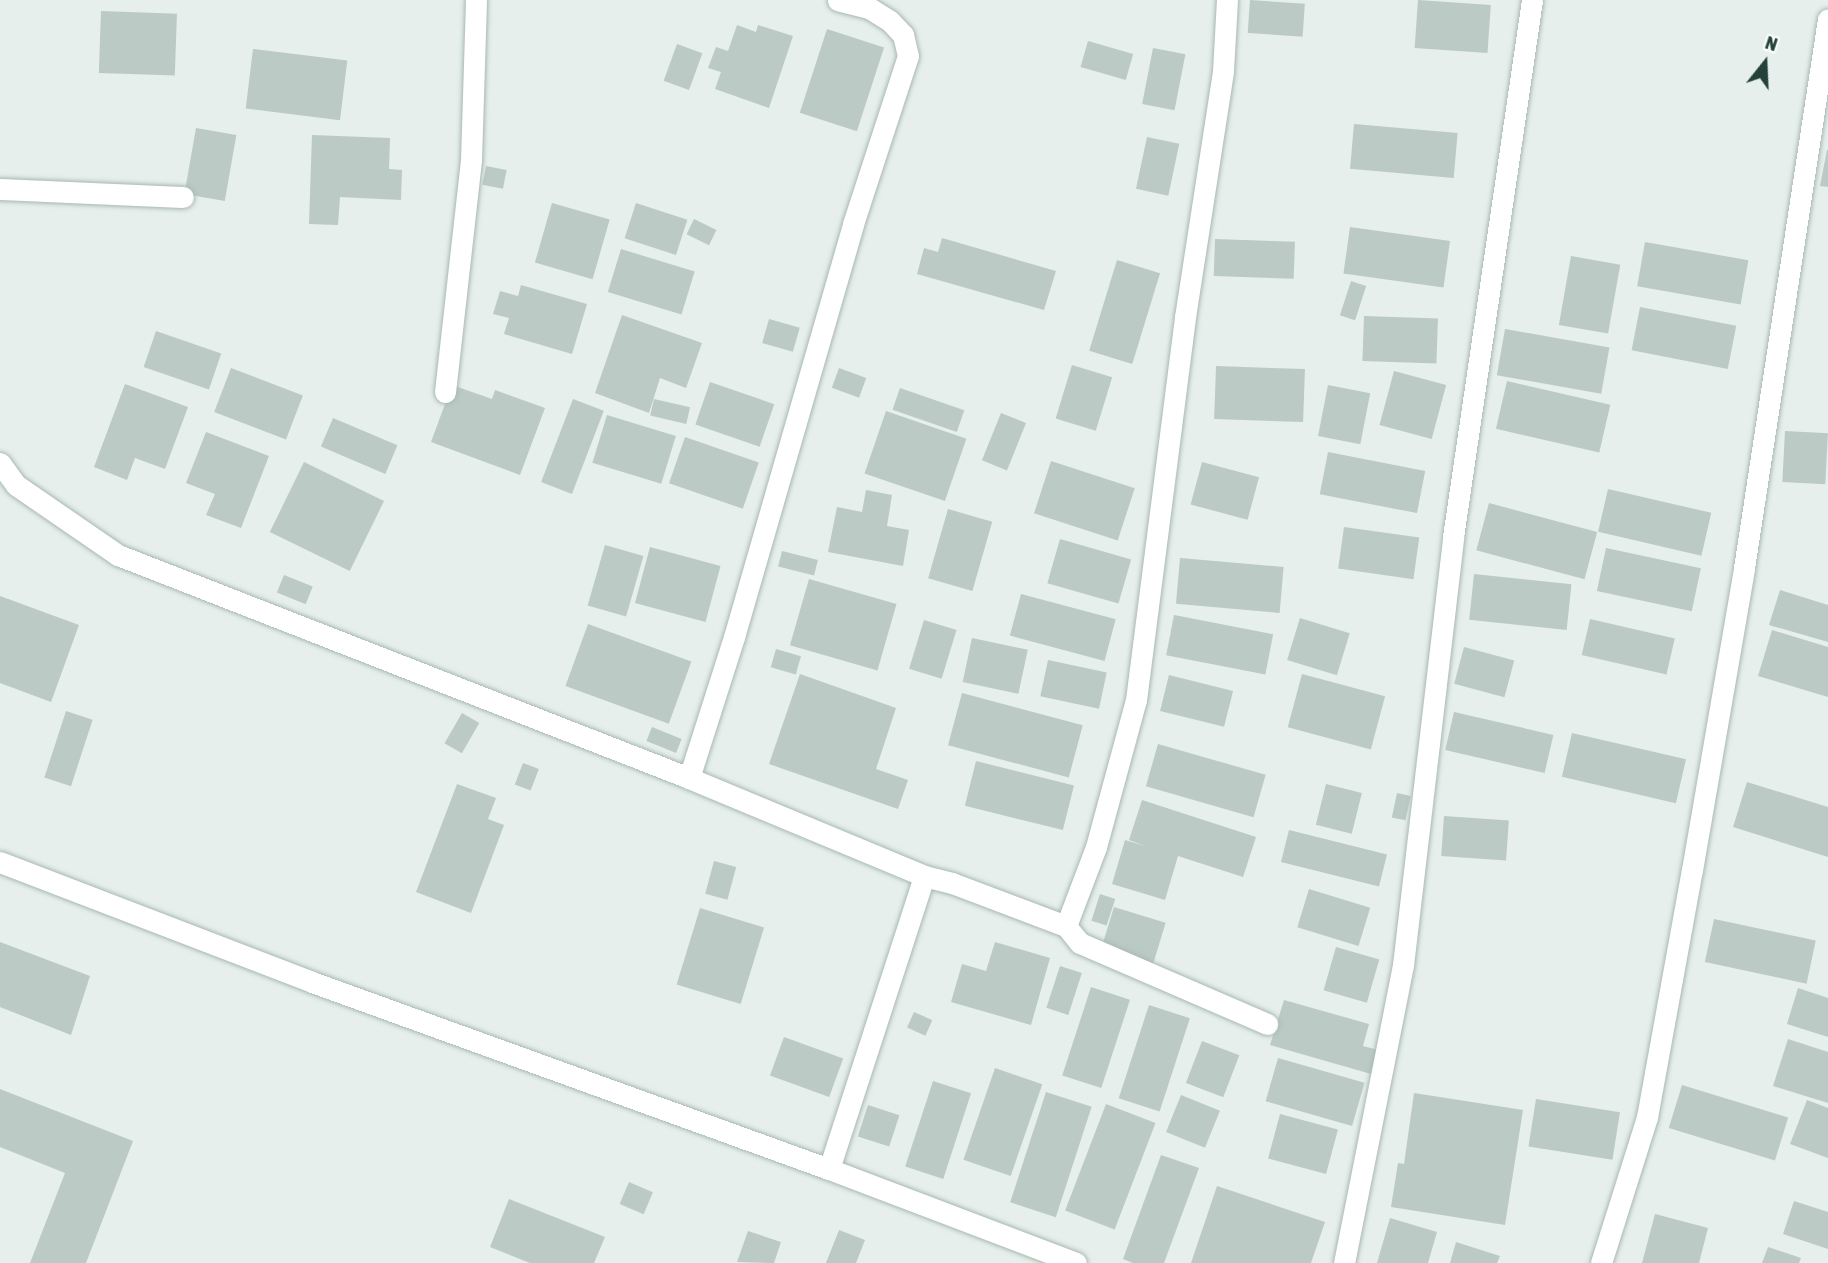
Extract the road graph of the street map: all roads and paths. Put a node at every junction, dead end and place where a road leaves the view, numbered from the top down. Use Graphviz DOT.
graph roads {
  1 [pos="476,0"];
  2 [pos="838,0"];
  3 [pos="1227,0"];
  4 [pos="1532,0"];
  5 [pos="1828,19"];
  6 [pos="0,188"];
  7 [pos="183,197"];
  8 [pos="445,392"];
  9 [pos="0,463"];
  10 [pos="689,778"];
  11 [pos="0,862"];
  12 [pos="924,876"];
  13 [pos="1066,926"];
  14 [pos="1267,1024"];
  15 [pos="829,1169"];
  16 [pos="1076,1263"];
  17 [pos="1344,1263"];
  18 [pos="1601,1263"];
  1 -- 8 [label="street"];
  2 -- 10 [label="street"];
  3 -- 13 [label="street"];
  4 -- 17 [label="street"];
  5 -- 18 [label="street"];
  6 -- 7 [label="street"];
  9 -- 10 [label="street"];
  10 -- 12 [label="street"];
  11 -- 15 [label="street"];
  12 -- 13 [label="street"];
  12 -- 15 [label="street"];
  13 -- 14 [label="street"];
  15 -- 16 [label="street"];
}
